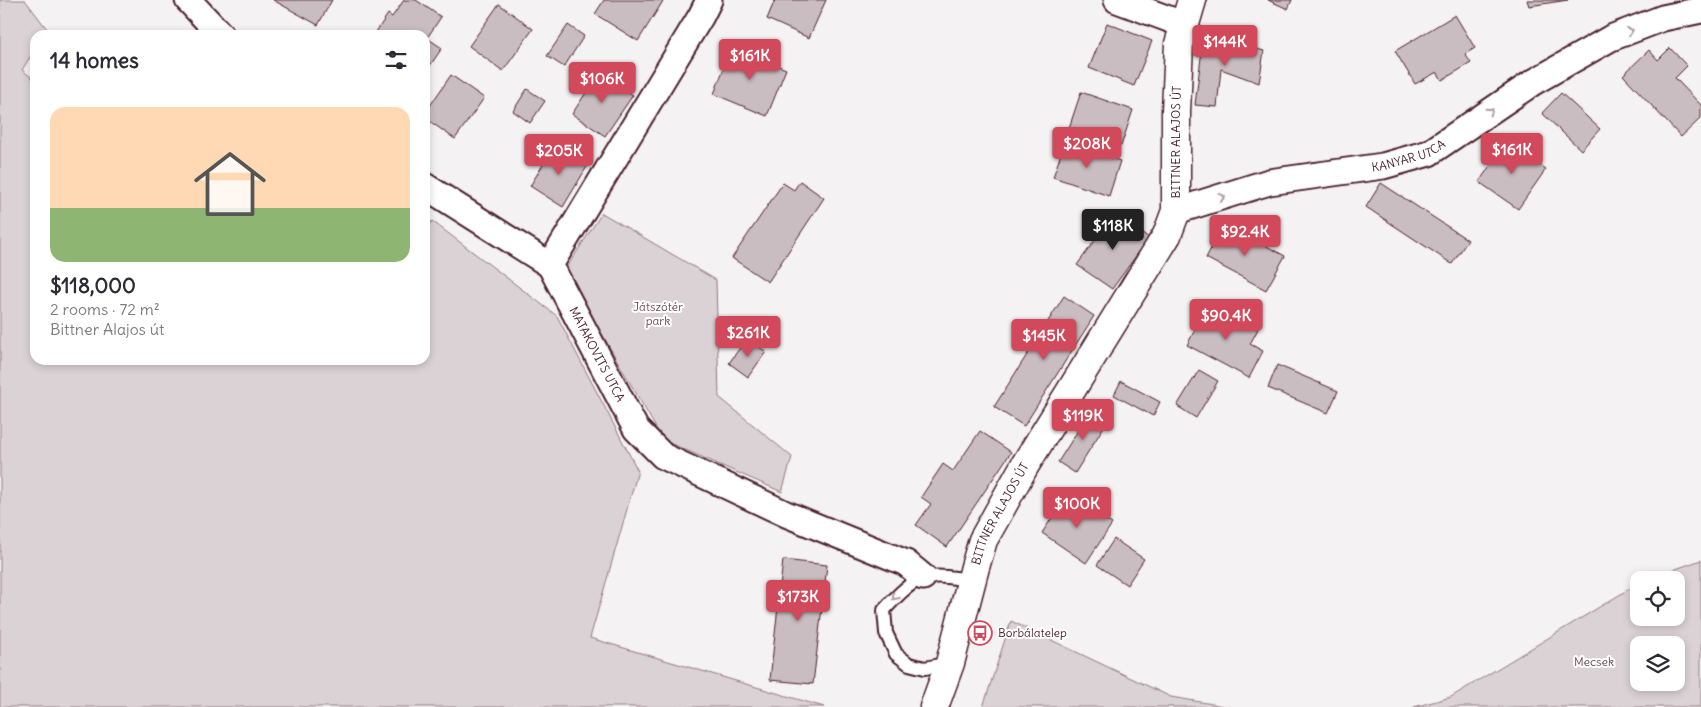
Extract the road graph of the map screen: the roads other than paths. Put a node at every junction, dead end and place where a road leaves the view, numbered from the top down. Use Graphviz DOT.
graph roads {
  1 [pos="188,0"];
  2 [pos="709,0"];
  3 [pos="1118,0"];
  4 [pos="1701,10"];
  5 [pos="1188,13"];
  6 [pos="216,30"];
  7 [pos="430,189"];
  8 [pos="1176,211"];
  9 [pos="550,266"];
  10 [pos="923,577"];
  11 [pos="972,580"];
  12 [pos="950,662"];
  13 [pos="934,707"];
  1 -- 6 [label="street"];
  2 -- 9 [label="street"];
  3 -- 5 [label="street"];
  8 -- 4 [label="street, KANYAR UTCA, one-way"];
  5 -- 8 [label="street, BITTNER ALAJOS ÚT"];
  7 -- 9 [label="street"];
  8 -- 11 [label="street, BITTNER ALAJOS ÚT"];
  9 -- 10 [label="street, MATAKOVITS UTCA"];
  10 -- 11 [label="lane"];
  10 -- 12 [label="lane, one-way"];
  11 -- 12 [label="street, BITTNER ALAJOS ÚT"];
  12 -- 13 [label="street, BITTNER ALAJOS ÚT"];
}
